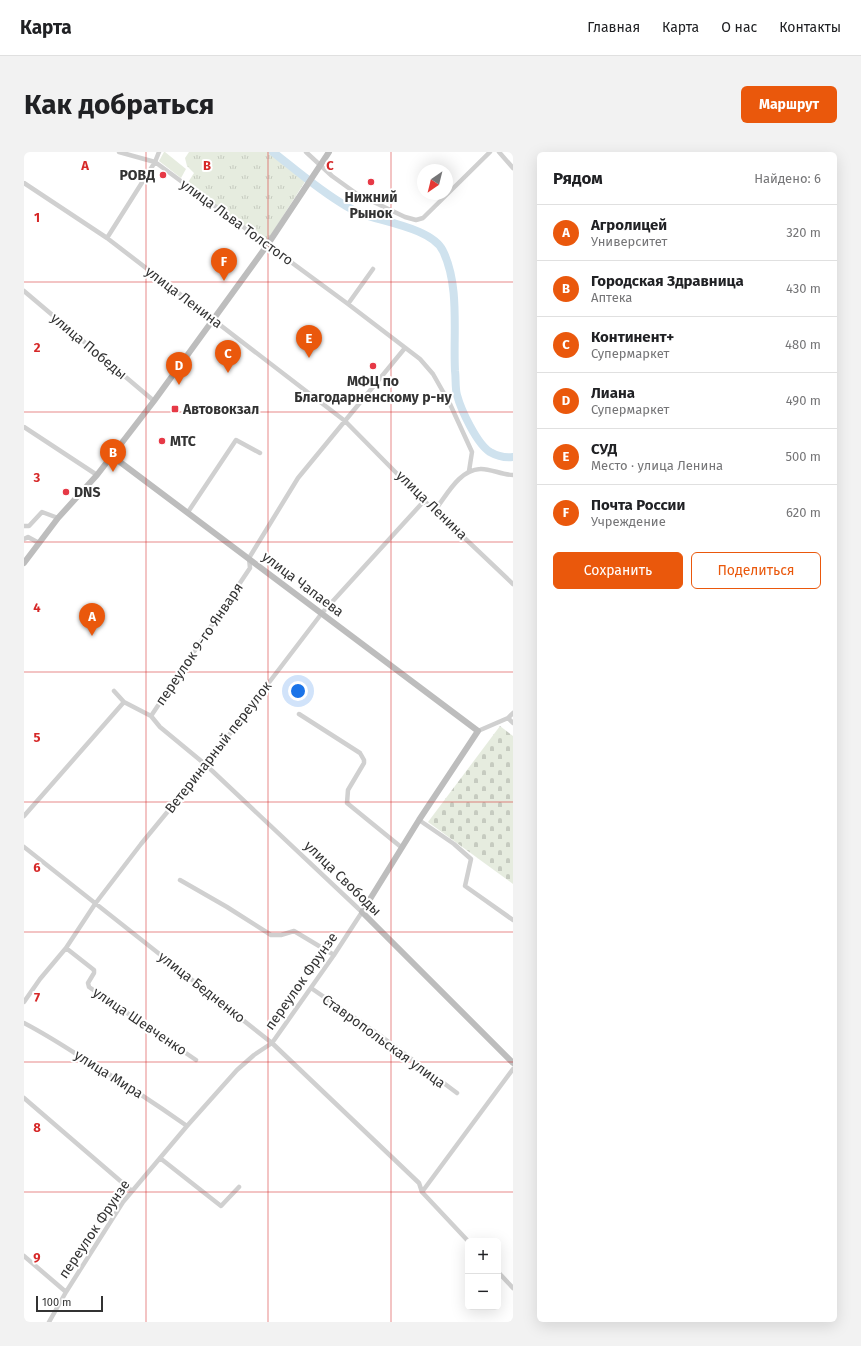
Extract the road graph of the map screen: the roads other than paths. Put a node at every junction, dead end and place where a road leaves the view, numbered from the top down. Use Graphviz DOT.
graph roads {
  1 [pos="119,152"];
  2 [pos="159,152"];
  3 [pos="306,152"];
  4 [pos="329,152"];
  5 [pos="490,152"];
  6 [pos="499,152"];
  7 [pos="155,162"];
  8 [pos="320,165"];
  9 [pos="513,168"];
  10 [pos="24,183"];
  11 [pos="107,238"];
  12 [pos="268,244"];
  13 [pos="373,269"];
  14 [pos="24,291"];
  15 [pos="348,304"];
  16 [pos="213,319"];
  17 [pos="405,348"];
  18 [pos="154,401"];
  19 [pos="345,421"];
  20 [pos="24,427"];
  21 [pos="260,453"];
  22 [pos="112,456"];
  23 [pos="469,471"];
  24 [pos="97,475"];
  25 [pos="513,475"];
  26 [pos="424,501"];
  27 [pos="435,510"];
  28 [pos="188,512"];
  29 [pos="58,518"];
  30 [pos="24,526"];
  31 [pos="24,539"];
  32 [pos="39,543"];
  33 [pos="249,558"];
  34 [pos="24,563"];
  35 [pos="513,584"];
  36 [pos="322,613"];
  37 [pos="114,691"];
  38 [pos="124,702"];
  39 [pos="513,713"];
  40 [pos="299,714"];
  41 [pos="150,716"];
  42 [pos="508,718"];
  43 [pos="513,723"];
  44 [pos="478,731"];
  45 [pos="206,765"];
  46 [pos="24,816"];
  47 [pos="419,820"];
  48 [pos="24,847"];
  49 [pos="401,847"];
  50 [pos="180,880"];
  51 [pos="95,904"];
  52 [pos="362,912"];
  53 [pos="513,920"];
  54 [pos="66,948"];
  55 [pos="334,955"];
  56 [pos="311,988"];
  57 [pos="24,1002"];
  58 [pos="24,1023"];
  59 [pos="272,1043"];
  60 [pos="513,1053"];
  61 [pos="196,1060"];
  62 [pos="511,1061"];
  63 [pos="513,1069"];
  64 [pos="457,1093"];
  65 [pos="24,1098"];
  66 [pos="187,1126"];
  67 [pos="160,1158"];
  68 [pos="239,1187"];
  69 [pos="132,1191"];
  70 [pos="422,1192"];
  71 [pos="465,1238"];
  72 [pos="24,1256"];
  73 [pos="500,1274"];
  74 [pos="513,1288"];
  75 [pos="66,1292"];
  76 [pos="49,1322"];
  1 -- 7 [label="street, улица Льва Толстого"];
  2 -- 7 [label="street"];
  3 -- 8 [label="street"];
  4 -- 8 [label="main road"];
  5 -- 8 [label="street"];
  6 -- 9 [label="street"];
  7 -- 11 [label="street"];
  7 -- 12 [label="street, улица Льва Толстого"];
  8 -- 12 [label="main road"];
  10 -- 11 [label="street, улица Ленина"];
  11 -- 16 [label="street, улица Ленина"];
  12 -- 15 [label="street, улица Льва Толстого"];
  12 -- 16 [label="main road"];
  13 -- 15 [label="street"];
  14 -- 18 [label="street, улица Победы"];
  15 -- 17 [label="street, улица Льва Толстого"];
  16 -- 18 [label="main road"];
  16 -- 19 [label="street, улица Ленина"];
  17 -- 19 [label="street, переулок 9-го Января"];
  17 -- 23 [label="street, улица Льва Толстого"];
  18 -- 22 [label="main road"];
  19 -- 26 [label="street, улица Ленина"];
  19 -- 33 [label="street, переулок 9-го Января"];
  20 -- 24 [label="street"];
  21 -- 28 [label="street"];
  22 -- 24 [label="main road"];
  22 -- 28 [label="main road, улица Чапаева"];
  23 -- 25 [label="street"];
  23 -- 27 [label="street"];
  24 -- 29 [label="main road"];
  26 -- 27 [label="street, улица Ленина"];
  26 -- 36 [label="street, Ветеринарный переулок"];
  27 -- 35 [label="street, улица Ленина"];
  28 -- 33 [label="main road, улица Чапаева"];
  29 -- 30 [label="street"];
  29 -- 32 [label="main road"];
  31 -- 32 [label="street"];
  32 -- 34 [label="main road"];
  33 -- 36 [label="main road, улица Чапаева"];
  33 -- 41 [label="street, переулок 9-го Января"];
  36 -- 44 [label="main road, улица Чапаева"];
  36 -- 45 [label="street, Ветеринарный переулок"];
  37 -- 38 [label="street"];
  38 -- 41 [label="street, переулок 9-го Января"];
  38 -- 46 [label="street"];
  39 -- 42 [label="street"];
  40 -- 49 [label="street"];
  41 -- 45 [label="street, улица Свободы"];
  42 -- 43 [label="street"];
  42 -- 44 [label="street"];
  44 -- 47 [label="main road, переулок Фрунзе"];
  45 -- 51 [label="street, Ветеринарный переулок"];
  45 -- 52 [label="street, улица Свободы"];
  47 -- 49 [label="main road, переулок Фрунзе"];
  47 -- 53 [label="street"];
  48 -- 51 [label="street, улица Бедненко"];
  49 -- 52 [label="main road, переулок Фрунзе"];
  50 -- 55 [label="street"];
  51 -- 54 [label="street, Ветеринарный переулок"];
  51 -- 59 [label="street, улица Бедненко"];
  52 -- 55 [label="street, переулок Фрунзе"];
  52 -- 62 [label="main road, улица Свободы"];
  54 -- 57 [label="street, Ветеринарный переулок"];
  54 -- 61 [label="street, улица Шевченко"];
  55 -- 56 [label="street, переулок Фрунзе"];
  56 -- 59 [label="street, переулок Фрунзе"];
  56 -- 64 [label="street, Ставропольская улица"];
  58 -- 66 [label="street, улица Мира"];
  59 -- 66 [label="street, переулок Фрунзе"];
  59 -- 70 [label="street, улица Бедненко"];
  60 -- 62 [label="street"];
  63 -- 70 [label="street"];
  65 -- 69 [label="street"];
  66 -- 67 [label="street, переулок Фрунзе"];
  67 -- 68 [label="street"];
  67 -- 69 [label="street, переулок Фрунзе"];
  69 -- 75 [label="street, переулок Фрунзе"];
  70 -- 71 [label="street, улица Бедненко"];
  72 -- 75 [label="street"];
  73 -- 74 [label="street"];
  75 -- 76 [label="street, переулок Фрунзе"];
}
